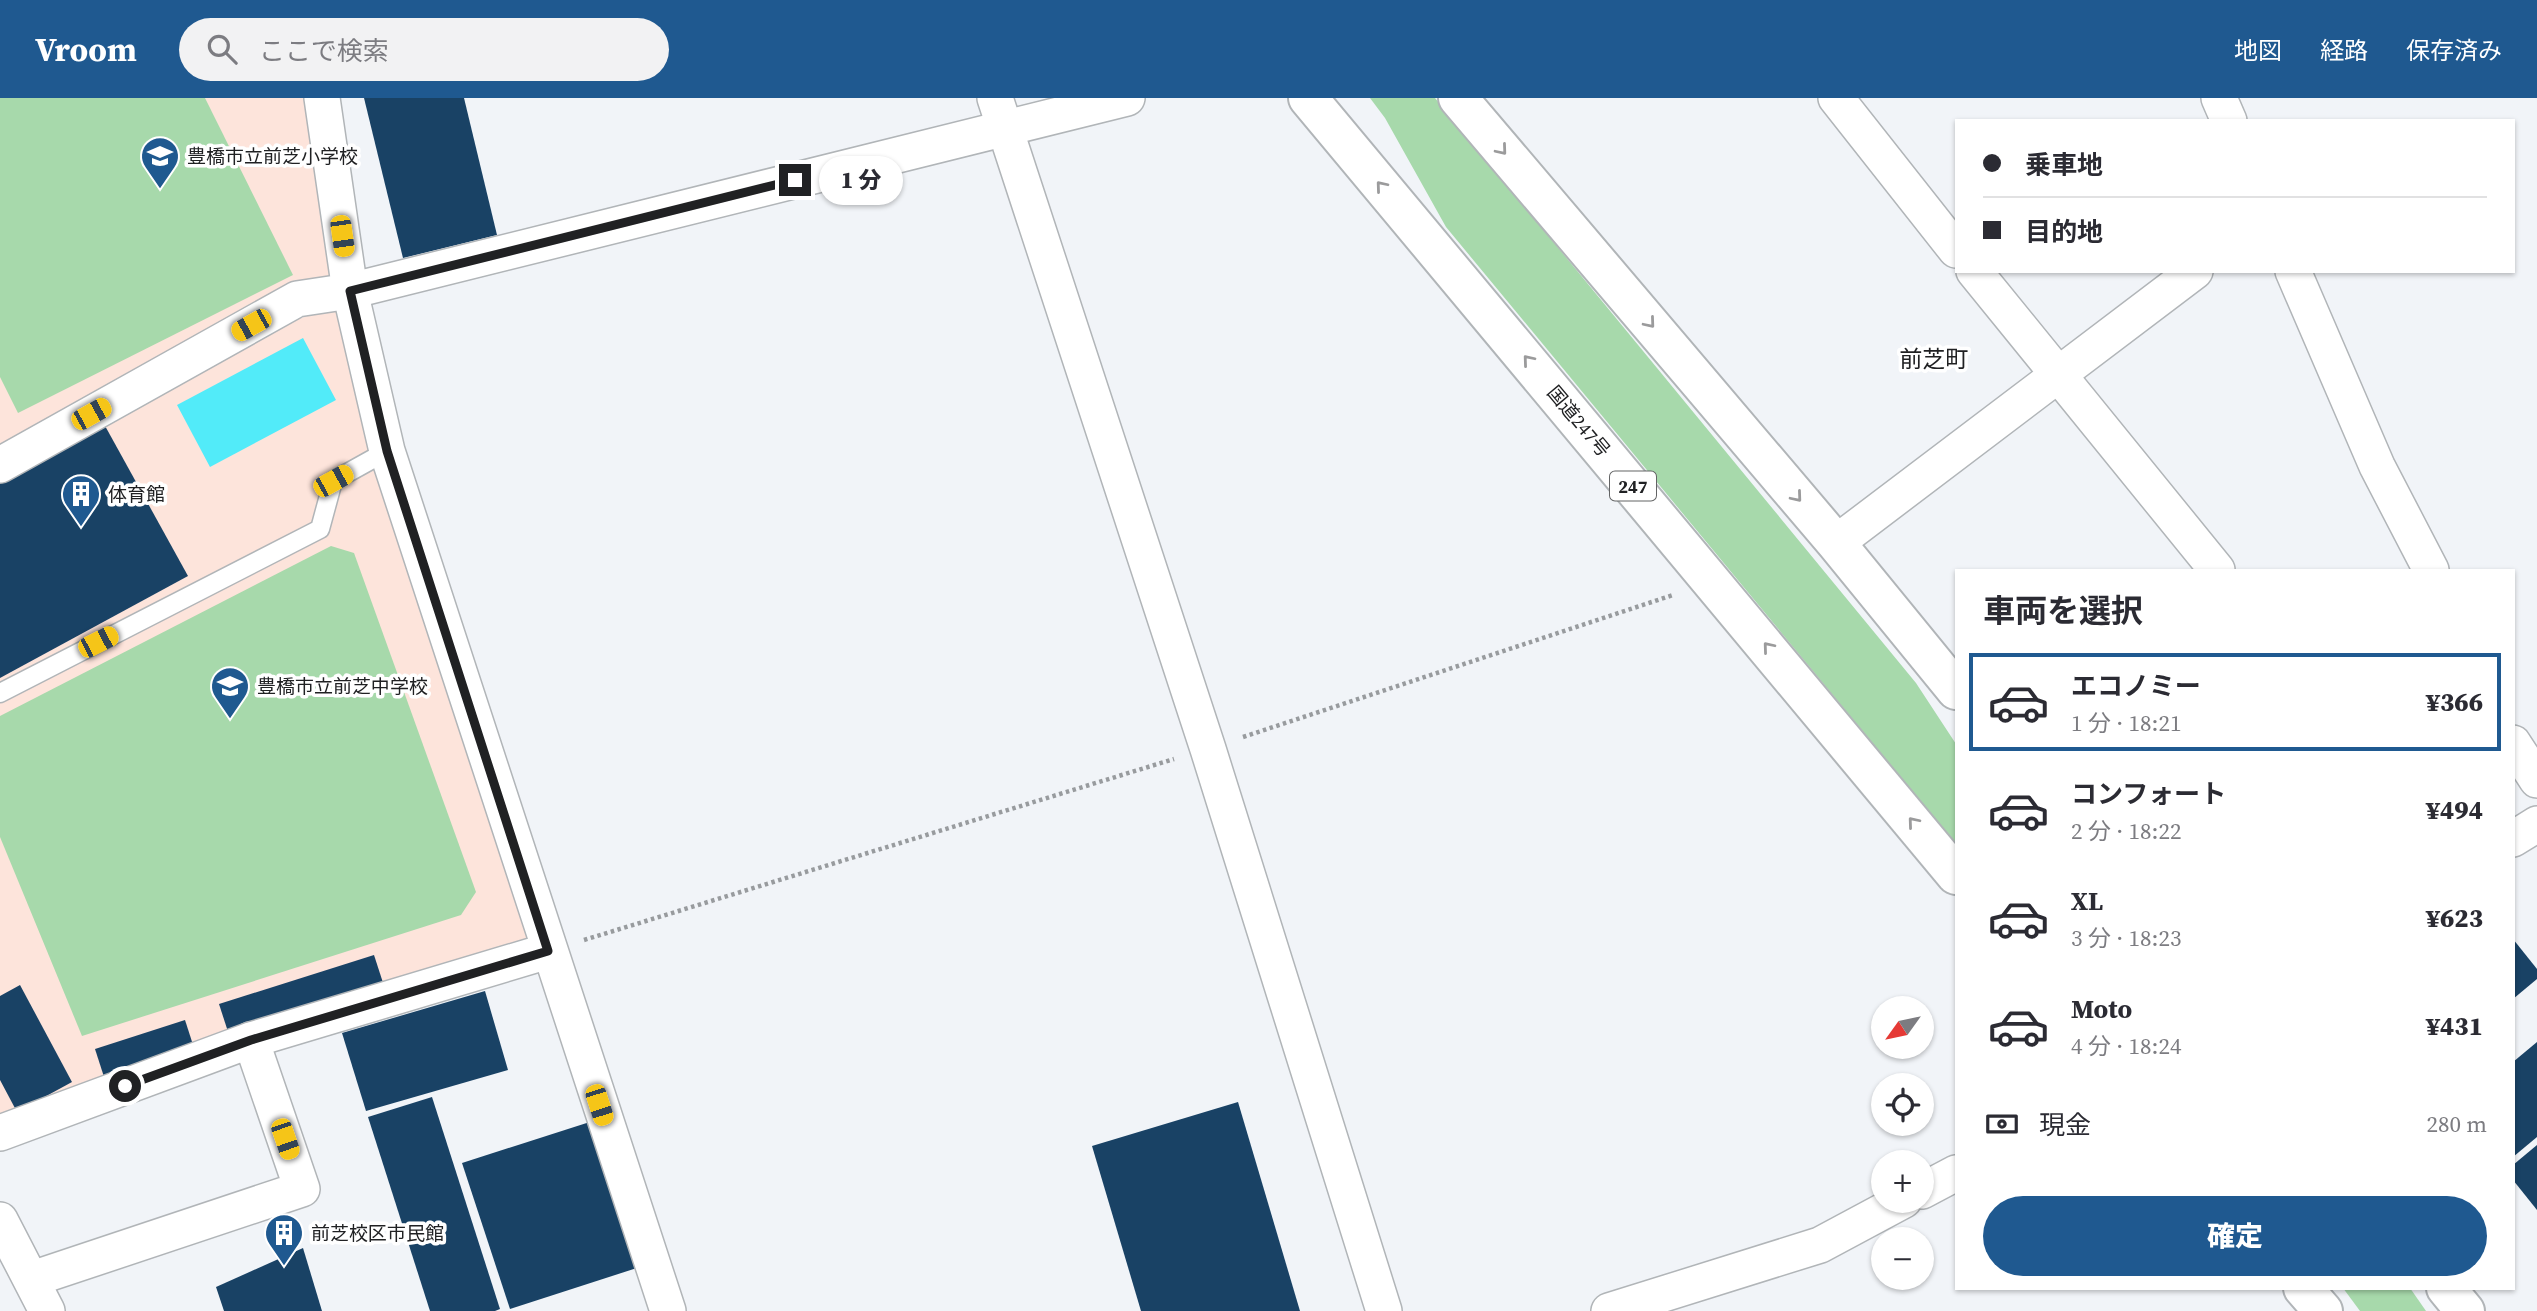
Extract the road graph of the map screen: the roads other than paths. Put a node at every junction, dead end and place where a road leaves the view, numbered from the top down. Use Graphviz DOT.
graph roads {
  1 [pos="322,98"];
  2 [pos="1127,98"];
  3 [pos="1308,98"];
  4 [pos="1458,98"];
  5 [pos="1836,98"];
  6 [pos="2219,98"];
  7 [pos="1000,113"];
  8 [pos="2228,119"];
  9 [pos="1955,249"];
  10 [pos="1975,273"];
  11 [pos="2192,273"];
  12 [pos="2294,273"];
  13 [pos="350,291"];
  14 [pos="2057,376"];
  15 [pos="387,451"];
  16 [pos="0,465"];
  17 [pos="1836,543"];
  18 [pos="2216,569"];
  19 [pos="2430,569"];
  20 [pos="1955,689"];
  21 [pos="0,693"];
  22 [pos="2515,746"];
  23 [pos="2537,780"];
  24 [pos="2537,824"];
  25 [pos="2515,838"];
  26 [pos="1955,874"];
  27 [pos="548,951"];
  28 [pos="251,1040"];
  29 [pos="0,1133"];
  30 [pos="1955,1174"];
  31 [pos="1934,1185"];
  32 [pos="1880,1213"];
  33 [pos="0,1220"];
  34 [pos="32,1279"];
  35 [pos="2306,1290"];
  36 [pos="2448,1290"];
  37 [pos="47,1311"];
  38 [pos="668,1311"];
  39 [pos="1384,1311"];
  40 [pos="1609,1311"];
  41 [pos="2323,1311"];
  42 [pos="2465,1311"];
  1 -- 13 [label="street"];
  2 -- 7 [label="street"];
  26 -- 3 [label="highway, 国道247号 / 247, one-way"];
  4 -- 17 [label="highway, one-way"];
  5 -- 9 [label="street"];
  6 -- 8 [label="street"];
  7 -- 13 [label="street"];
  7 -- 39 [label="street"];
  10 -- 14 [label="street"];
  11 -- 14 [label="street"];
  12 -- 19 [label="street"];
  13 -- 15 [label="street"];
  13 -- 16 [label="street"];
  14 -- 17 [label="street"];
  14 -- 18 [label="street"];
  15 -- 21 [label="lane"];
  15 -- 27 [label="street"];
  17 -- 20 [label="highway"];
  22 -- 23 [label="street"];
  24 -- 25 [label="street"];
  27 -- 28 [label="street"];
  27 -- 38 [label="street"];
  28 -- 29 [label="street"];
  28 -- 34 [label="street"];
  30 -- 31 [label="street"];
  32 -- 40 [label="street"];
  33 -- 34 [label="street"];
  34 -- 37 [label="street"];
  35 -- 41 [label="highway"];
  36 -- 42 [label="highway"];
}
